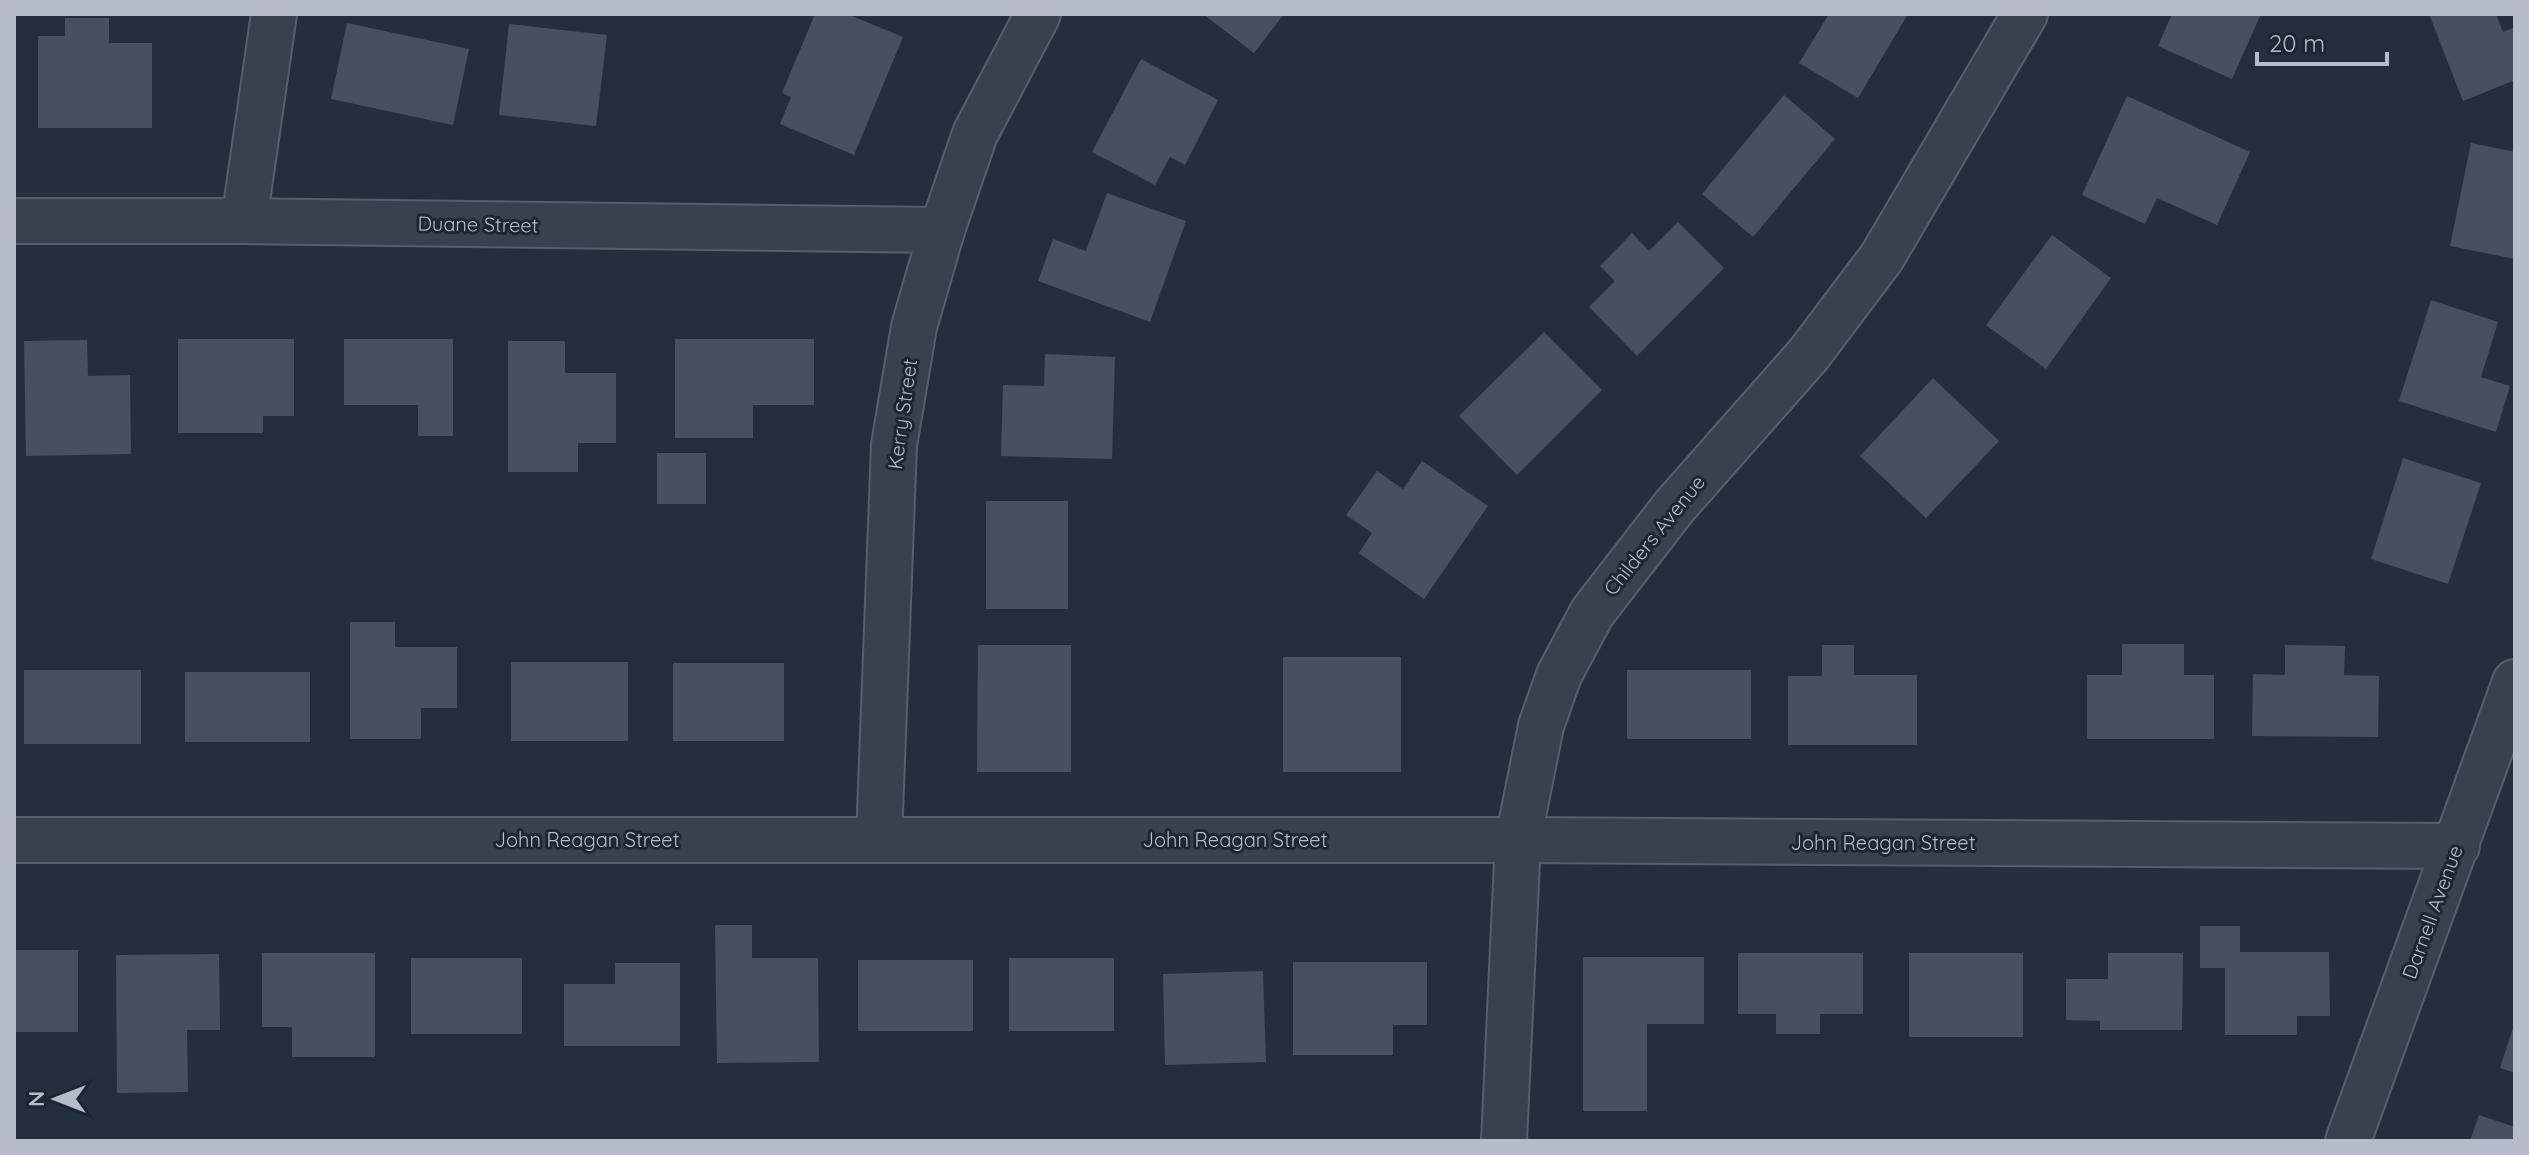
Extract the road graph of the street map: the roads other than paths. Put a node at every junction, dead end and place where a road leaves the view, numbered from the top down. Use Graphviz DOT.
graph roads {
  1 [pos="274,14"];
  2 [pos="1038,14"];
  3 [pos="2025,14"];
  4 [pos="14,221"];
  5 [pos="244,221"];
  6 [pos="942,230"];
  7 [pos="2515,682"];
  8 [pos="879,839"];
  9 [pos="14,840"];
  10 [pos="1518,840"];
  11 [pos="2457,846"];
  12 [pos="1504,1141"];
  13 [pos="2348,1141"];
  1 -- 5 [label="street"];
  2 -- 6 [label="street, Kerry Street"];
  3 -- 10 [label="street, Childers Avenue"];
  4 -- 5 [label="street, Duane Street"];
  5 -- 6 [label="street, Duane Street"];
  6 -- 8 [label="street, Kerry Street"];
  7 -- 11 [label="street, Darnell Avenue"];
  8 -- 9 [label="street, John Reagan Street"];
  8 -- 10 [label="street, John Reagan Street"];
  10 -- 11 [label="street, John Reagan Street"];
  10 -- 12 [label="street, Childers Avenue"];
  11 -- 13 [label="street, Darnell Avenue"];
}
